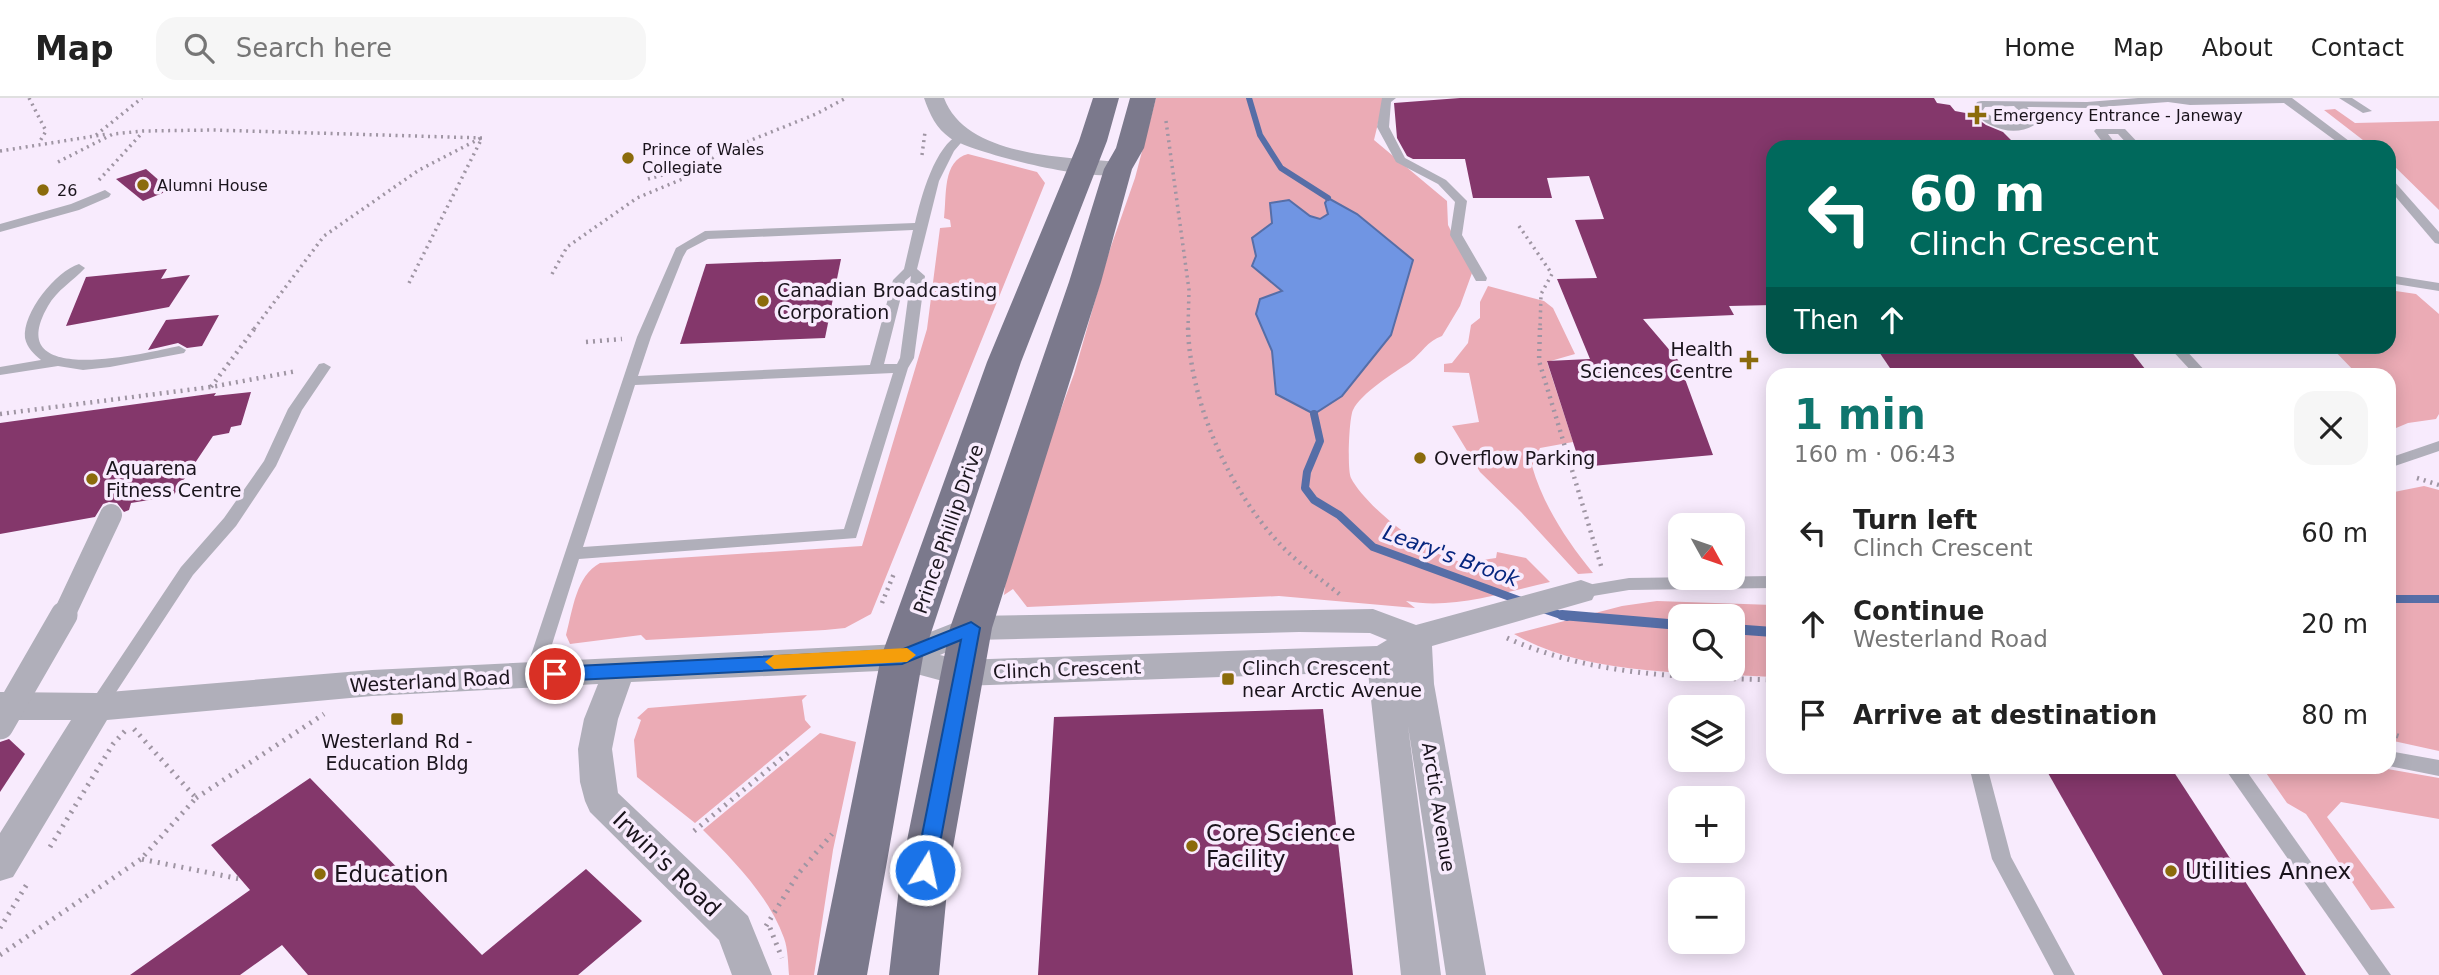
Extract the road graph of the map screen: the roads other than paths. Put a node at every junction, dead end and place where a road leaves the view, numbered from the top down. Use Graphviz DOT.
graph roads {
  1 [pos="934,98"];
  2 [pos="1106,98"];
  3 [pos="1143,98"];
  4 [pos="1391,98"];
  5 [pos="2169,98"];
  6 [pos="2344,98"];
  7 [pos="2286,99"];
  8 [pos="2105,102"];
  9 [pos="2017,103"];
  10 [pos="2367,111"];
  11 [pos="2115,130"];
  12 [pos="960,137"];
  13 [pos="2106,140"];
  14 [pos="2129,140"];
  15 [pos="2342,140"];
  16 [pos="1084,165"];
  17 [pos="1118,169"];
  18 [pos="2396,190"];
  19 [pos="105,194"];
  20 [pos="923,226"];
  21 [pos="0,228"];
  22 [pos="2439,240"];
  23 [pos="79,268"];
  24 [pos="910,270"];
  25 [pos="1481,278"];
  26 [pos="2396,280"];
  27 [pos="2439,287"];
  28 [pos="179,350"];
  29 [pos="2182,354"];
  30 [pos="57,362"];
  31 [pos="324,367"];
  32 [pos="876,368"];
  33 [pos="901,368"];
  34 [pos="2195,368"];
  35 [pos="0,371"];
  36 [pos="631,381"];
  37 [pos="2439,446"];
  38 [pos="2396,461"];
  39 [pos="111,516"];
  40 [pos="573,554"];
  41 [pos="1766,582"];
  42 [pos="1594,589"];
  43 [pos="971,628"];
  44 [pos="1415,638"];
  45 [pos="902,657"];
  46 [pos="1382,659"];
  47 [pos="620,670"];
  48 [pos="961,673"];
  49 [pos="533,676"];
  50 [pos="0,706"];
  51 [pos="97,707"];
  52 [pos="0,726"];
  53 [pos="2396,760"];
  54 [pos="2439,768"];
  55 [pos="1980,774"];
  56 [pos="2238,774"];
  57 [pos="14,874"];
  58 [pos="752,975"];
  59 [pos="842,975"];
  60 [pos="914,975"];
  61 [pos="1422,975"];
  62 [pos="1466,975"];
  63 [pos="2065,975"];
  64 [pos="2381,975"];
  1 -- 12 [label="street"];
  2 -- 16 [label="main road, Prince Phillip Drive"];
  3 -- 17 [label="main road"];
  4 -- 25 [label="lane"];
  5 -- 7 [label="lane"];
  5 -- 8 [label="lane"];
  6 -- 10 [label="lane"];
  7 -- 15 [label="lane"];
  8 -- 9 [label="lane"];
  8 -- 11 [label="lane"];
  11 -- 13 [label="lane"];
  11 -- 14 [label="lane"];
  12 -- 16 [label="street"];
  12 -- 20 [label="lane"];
  16 -- 17 [label="street"];
  16 -- 45 [label="main road, Prince Phillip Drive"];
  17 -- 43 [label="main road"];
  18 -- 22 [label="lane"];
  19 -- 21 [label="lane"];
  20 -- 24 [label="lane"];
  20 -- 36 [label="lane"];
  23 -- 30 [label="lane"];
  24 -- 32 [label="lane"];
  24 -- 33 [label="lane"];
  26 -- 27 [label="lane"];
  28 -- 30 [label="lane"];
  29 -- 34 [label="lane"];
  30 -- 35 [label="lane"];
  31 -- 51 [label="lane"];
  32 -- 33 [label="lane"];
  32 -- 36 [label="lane"];
  33 -- 40 [label="lane"];
  36 -- 40 [label="lane"];
  37 -- 38 [label="lane"];
  39 -- 52 [label="street, bridge"];
  40 -- 49 [label="lane"];
  41 -- 42 [label="lane"];
  42 -- 44 [label="street"];
  43 -- 44 [label="street"];
  43 -- 45 [label="street"];
  43 -- 48 [label="main road"];
  44 -- 46 [label="street"];
  44 -- 62 [label="street, Arctic Avenue"];
  45 -- 47 [label="street, Westerland Road"];
  45 -- 48 [label="street, Clinch Crescent"];
  45 -- 59 [label="main road, Prince Phillip Drive"];
  46 -- 48 [label="street, Clinch Crescent"];
  46 -- 61 [label="street, Arctic Avenue"];
  47 -- 49 [label="street, Westerland Road"];
  47 -- 58 [label="street, Irwin's Road"];
  48 -- 60 [label="main road"];
  49 -- 51 [label="street, Westerland Road"];
  50 -- 51 [label="street, Westerland Road"];
  51 -- 57 [label="street"];
  53 -- 54 [label="lane"];
  55 -- 63 [label="lane"];
  56 -- 64 [label="lane"];
}
